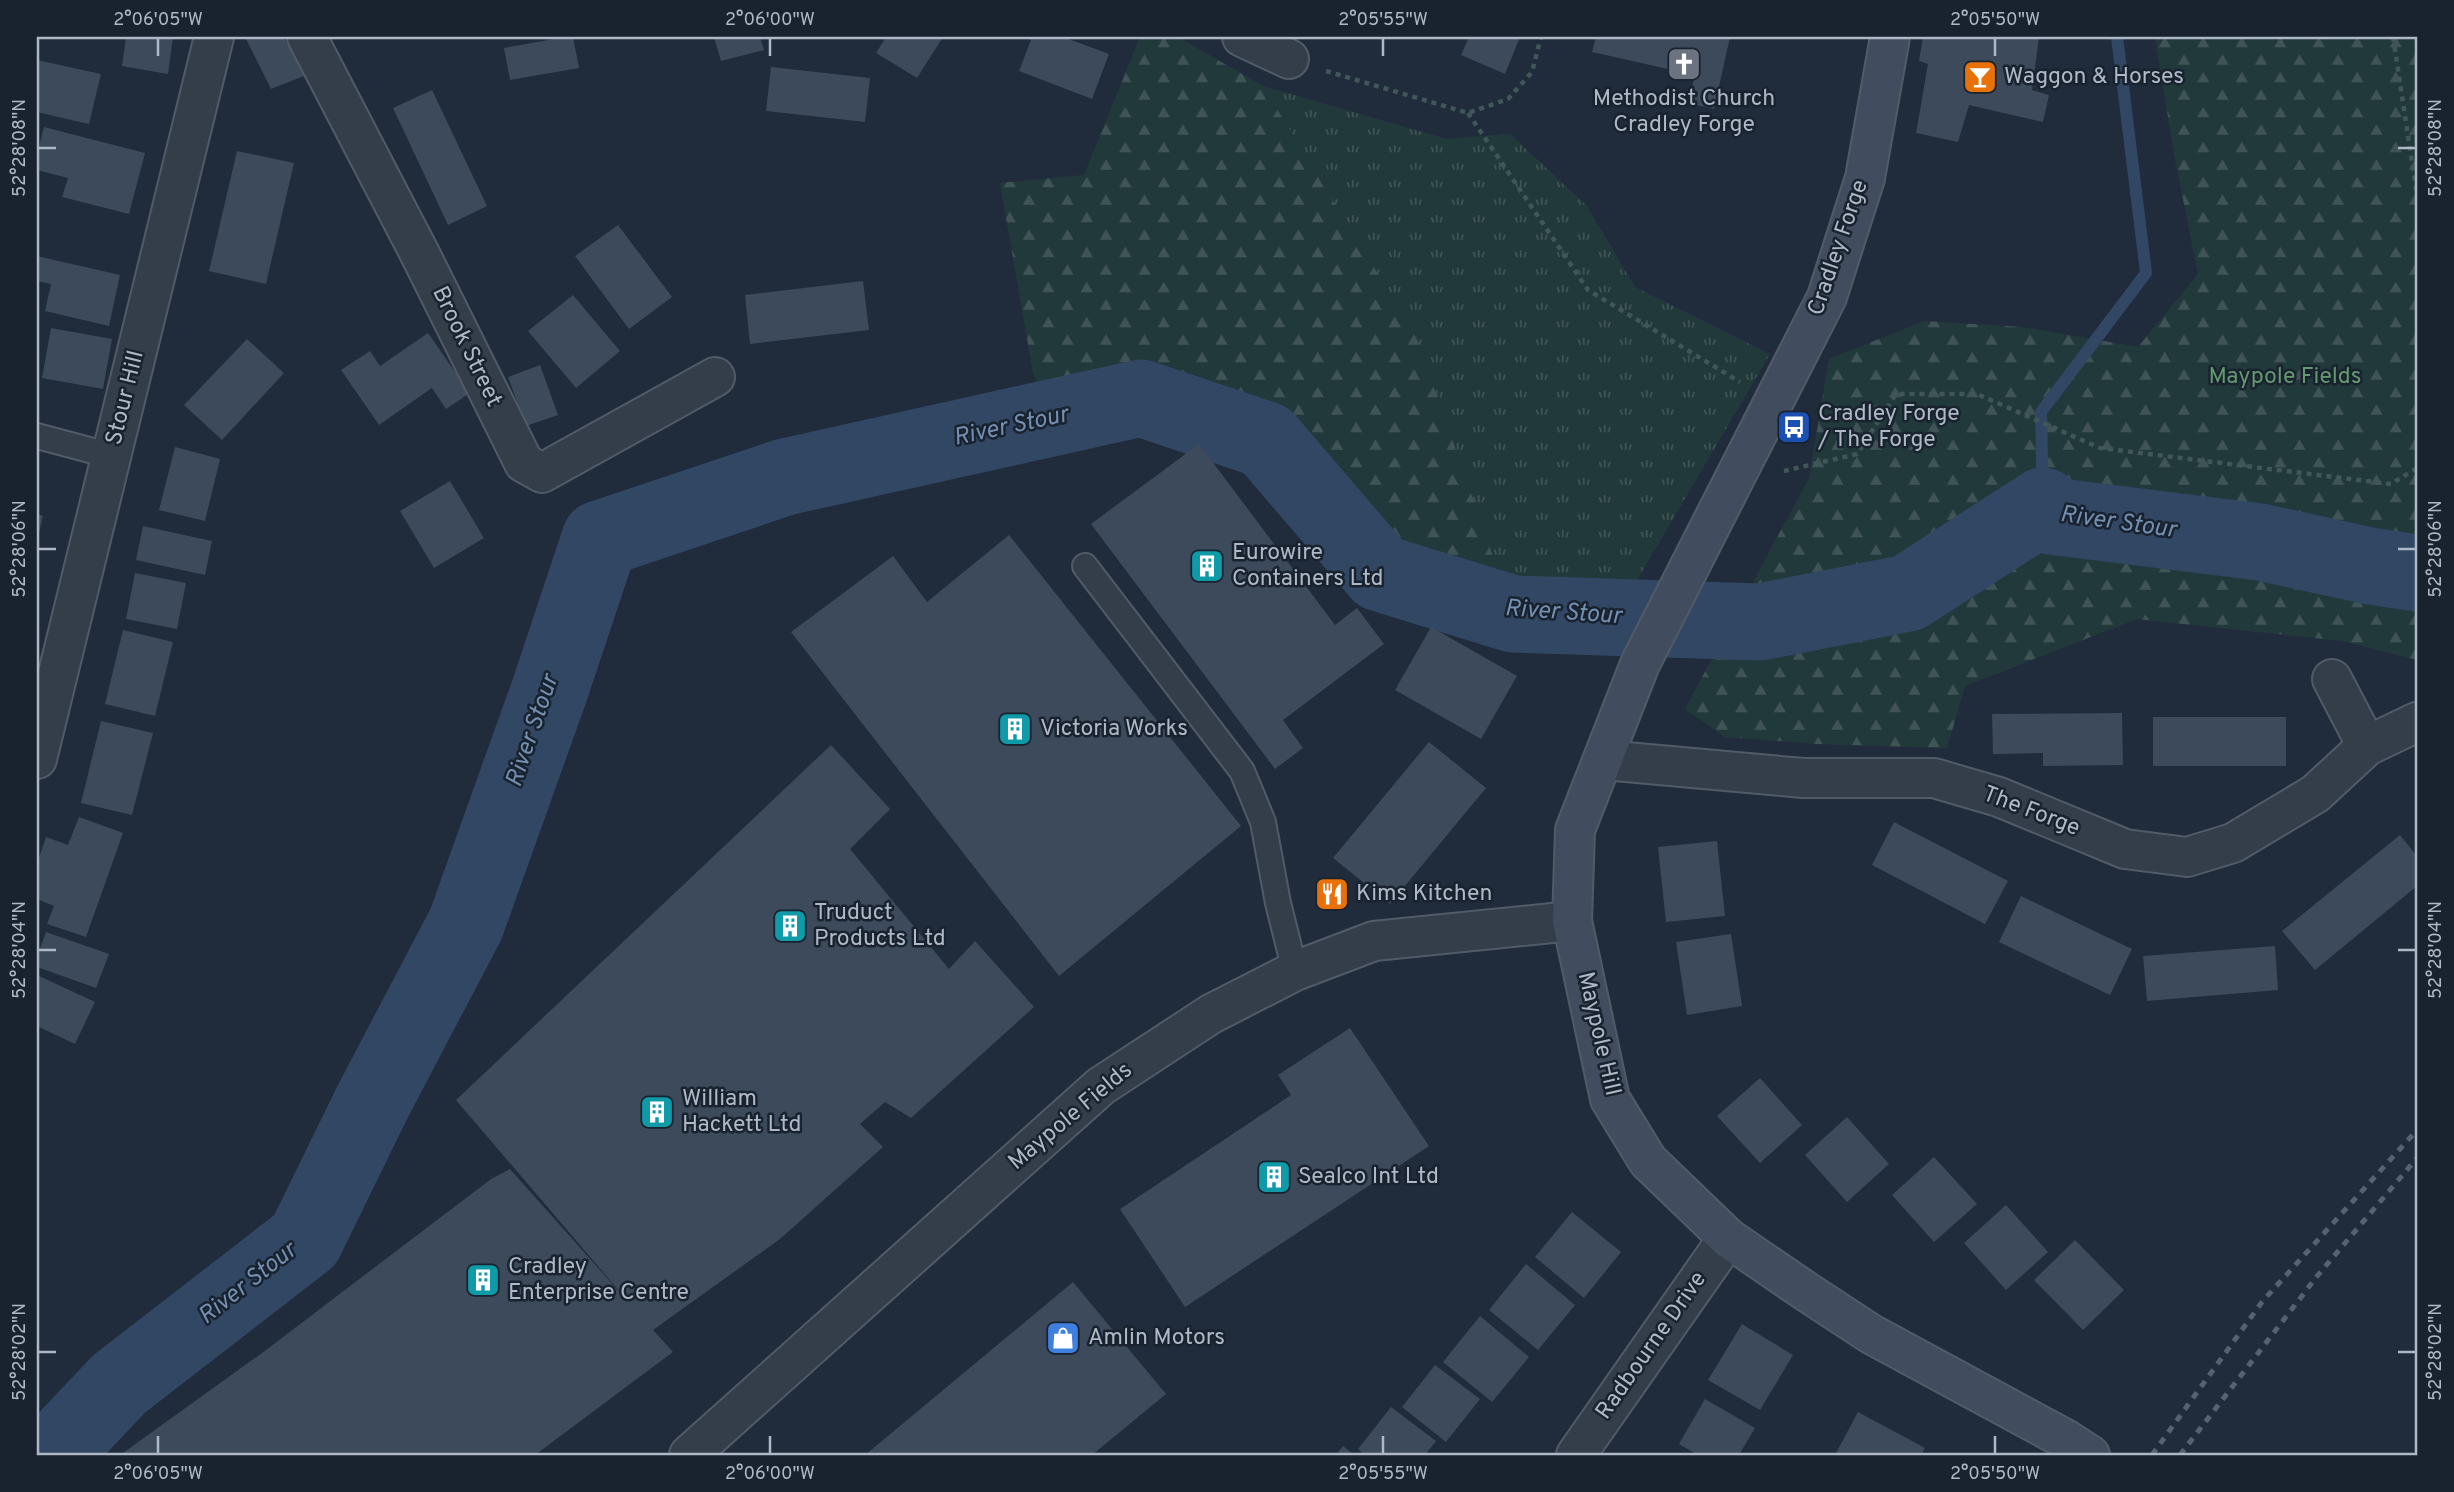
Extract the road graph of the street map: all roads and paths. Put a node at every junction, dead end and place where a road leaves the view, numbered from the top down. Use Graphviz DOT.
graph roads {
  1 [pos="214,37"];
  2 [pos="307,37"];
  3 [pos="1242,37"];
  4 [pos="1541,37"];
  5 [pos="1891,37"];
  6 [pos="2393,37"];
  7 [pos="1289,59"];
  8 [pos="1468,113"];
  9 [pos="2417,195"];
  10 [pos="715,377"];
  11 [pos="1773,402"];
  12 [pos="37,436"];
  13 [pos="112,456"];
  14 [pos="2417,468"];
  15 [pos="1732,484"];
  16 [pos="1085,566"];
  17 [pos="2332,680"];
  18 [pos="2417,722"];
  19 [pos="2367,746"];
  20 [pos="37,759"];
  21 [pos="1604,760"];
  22 [pos="1572,921"];
  23 [pos="1295,971"];
  24 [pos="1728,1238"];
  25 [pos="2078,1448"];
  26 [pos="689,1455"];
  27 [pos="1576,1455"];
  1 -- 13 [label="street, Stour Hill"];
  2 -- 10 [label="street, Brook Street"];
  3 -- 7 [label="street"];
  4 -- 8 [label="path"];
  5 -- 11 [label="main road, Cradley Forge"];
  6 -- 9 [label="path"];
  7 -- 8 [label="path"];
  8 -- 11 [label="path"];
  11 -- 15 [label="main road, Cradley Forge"];
  12 -- 13 [label="lane"];
  13 -- 20 [label="street, Stour Hill"];
  14 -- 15 [label="path"];
  15 -- 21 [label="main road, Maypole Hill"];
  16 -- 23 [label="lane"];
  17 -- 19 [label="street"];
  18 -- 19 [label="street, The Forge"];
  19 -- 21 [label="street, The Forge"];
  21 -- 22 [label="main road, Maypole Hill"];
  22 -- 23 [label="street, Maypole Fields"];
  22 -- 24 [label="main road, Maypole Hill"];
  23 -- 26 [label="street, Maypole Fields"];
  24 -- 25 [label="main road, Maypole Hill"];
  24 -- 27 [label="street, Radbourne Drive"];
}
